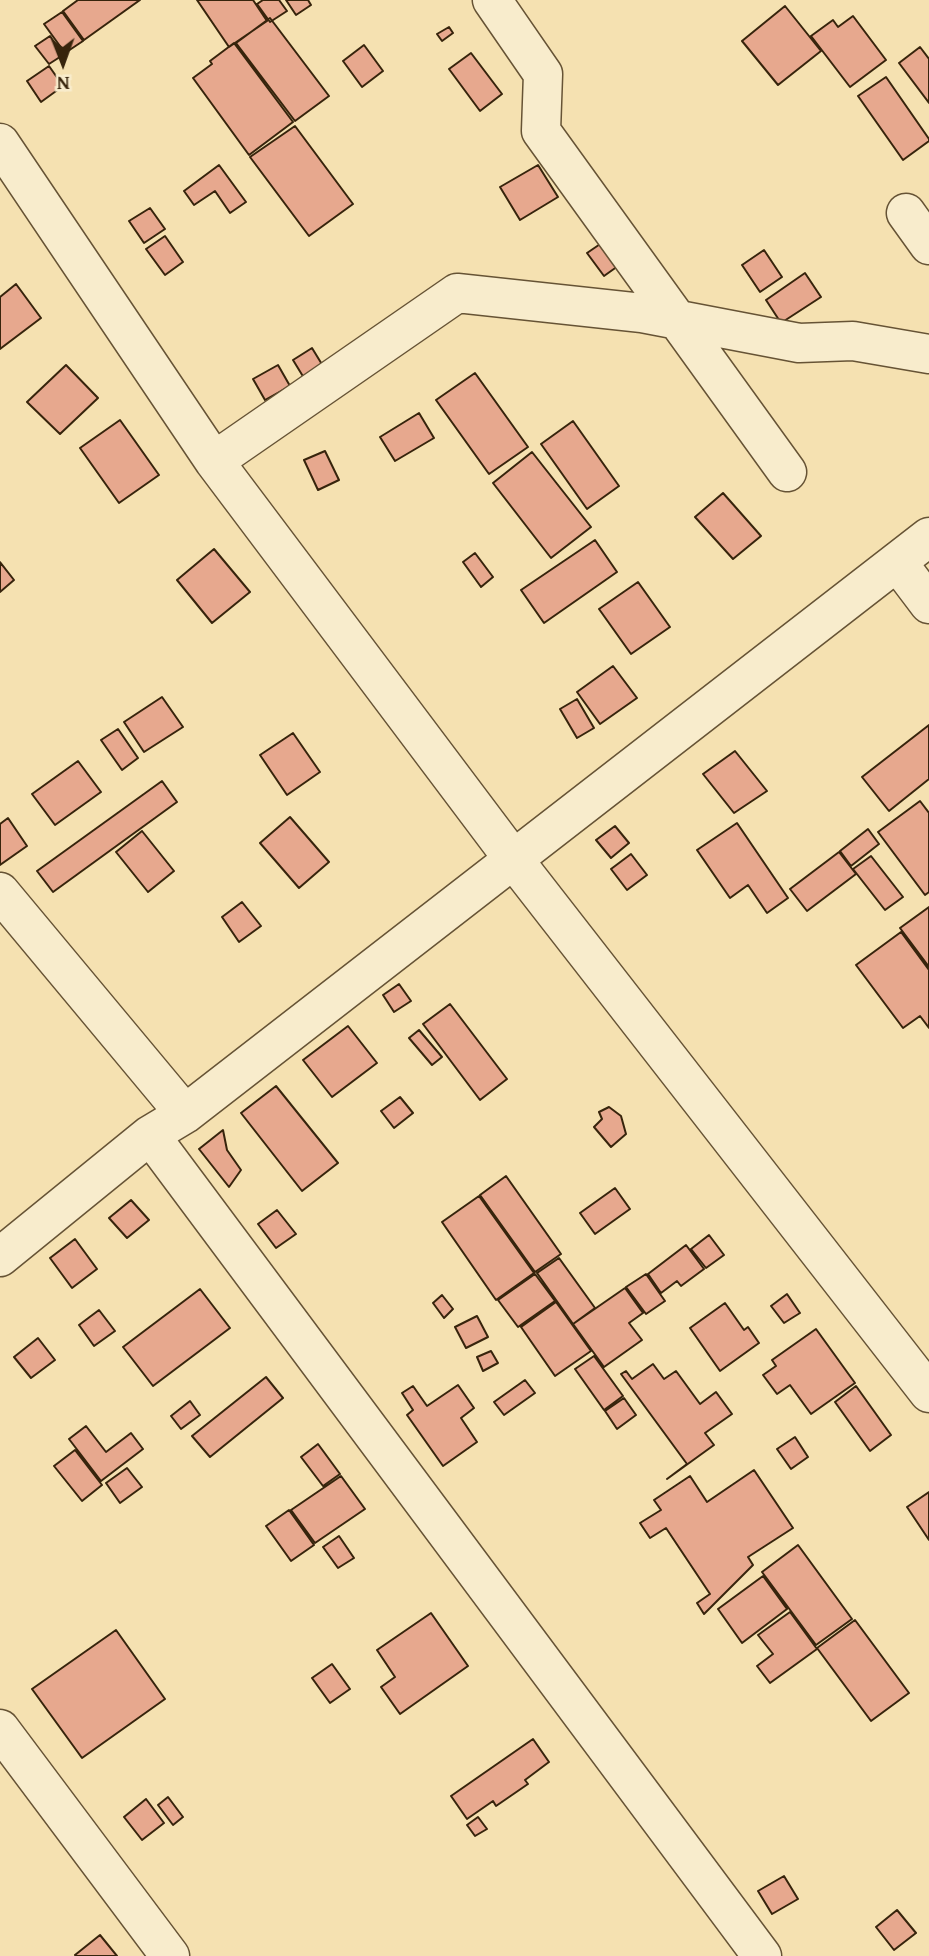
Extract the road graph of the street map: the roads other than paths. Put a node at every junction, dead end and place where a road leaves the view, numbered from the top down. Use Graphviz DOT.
graph roads {
  1 [pos="492,0"];
  2 [pos="0,143"];
  3 [pos="906,212"];
  4 [pos="929,244"];
  5 [pos="677,320"];
  6 [pos="929,354"];
  7 [pos="215,460"];
  8 [pos="787,472"];
  9 [pos="929,537"];
  10 [pos="898,563"];
  11 [pos="929,604"];
  12 [pos="514,860"];
  13 [pos="0,892"];
  14 [pos="185,1114"];
  15 [pos="150,1135"];
  16 [pos="0,1258"];
  17 [pos="929,1393"];
  18 [pos="0,1729"];
  19 [pos="170,1956"];
  20 [pos="762,1956"];
  1 -- 5 [label="street"];
  2 -- 7 [label="street"];
  3 -- 4 [label="street"];
  5 -- 6 [label="street"];
  5 -- 7 [label="street"];
  5 -- 8 [label="street"];
  7 -- 12 [label="street"];
  9 -- 10 [label="street"];
  10 -- 11 [label="street"];
  10 -- 12 [label="street"];
  12 -- 14 [label="street"];
  12 -- 17 [label="street"];
  13 -- 14 [label="street"];
  14 -- 15 [label="street"];
  15 -- 16 [label="street"];
  15 -- 20 [label="street"];
  18 -- 19 [label="street"];
}
